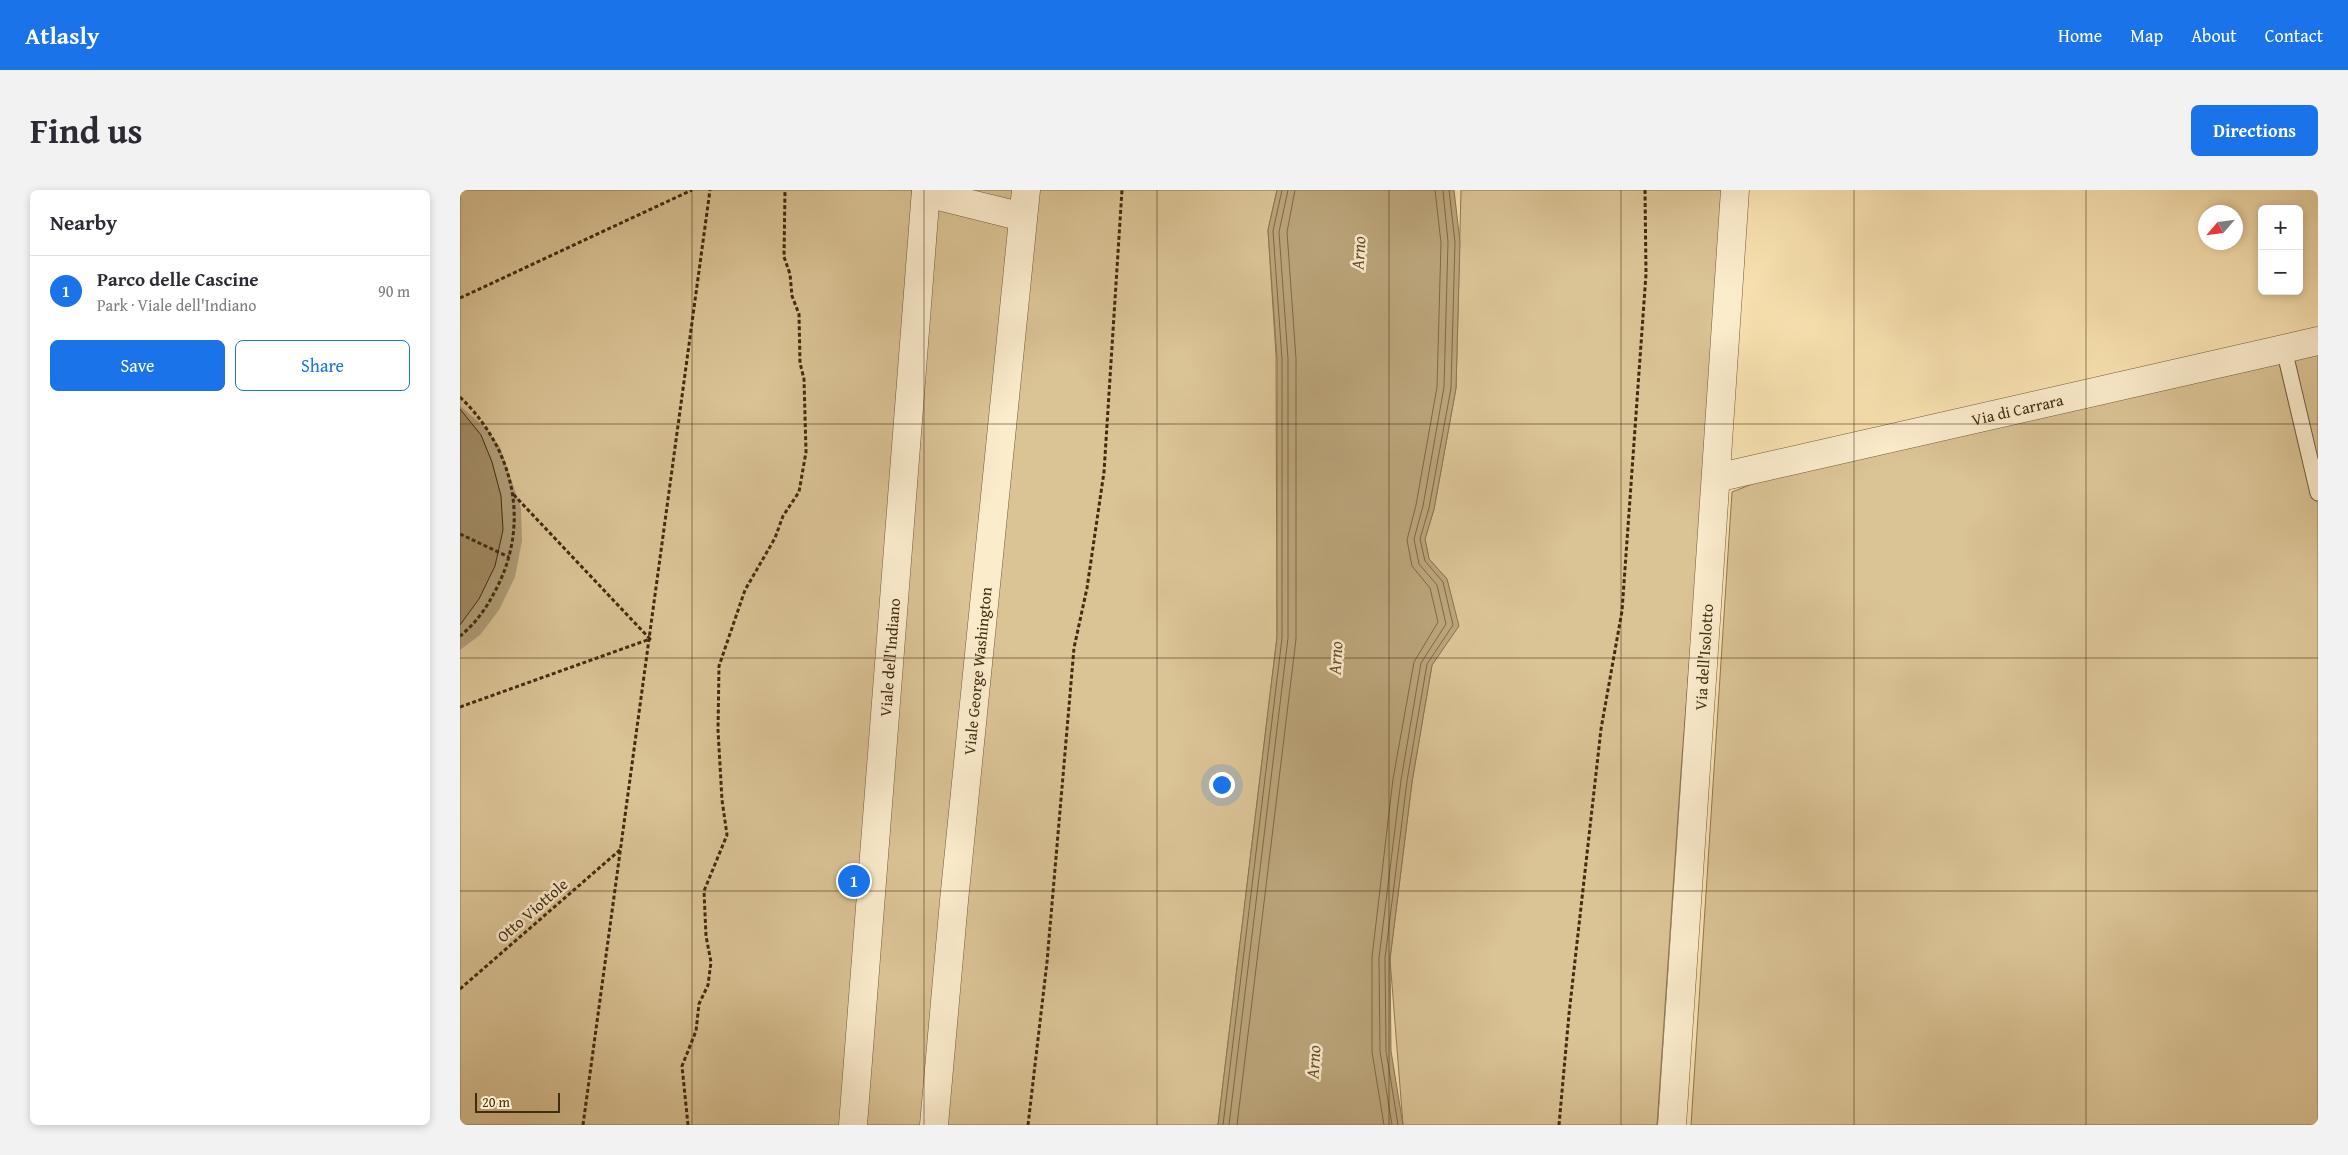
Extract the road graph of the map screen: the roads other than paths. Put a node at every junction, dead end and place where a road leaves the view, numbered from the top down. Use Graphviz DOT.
graph roads {
  1 [pos="1026,190"];
  2 [pos="1735,190"];
  3 [pos="926,191"];
  4 [pos="1023,217"];
  5 [pos="2318,341"];
  6 [pos="2284,349"];
  7 [pos="1716,478"];
  8 [pos="2318,493"];
  9 [pos="853,1125"];
  10 [pos="934,1125"];
  11 [pos="1672,1125"];
  1 -- 4 [label="street, Viale George Washington"];
  2 -- 7 [label="street, Via dell'Isolotto"];
  3 -- 4 [label="street"];
  3 -- 9 [label="street, Viale dell'Indiano"];
  4 -- 10 [label="street, Viale George Washington"];
  5 -- 6 [label="street, Via di Carrara"];
  6 -- 7 [label="street, Via di Carrara"];
  6 -- 8 [label="lane"];
  7 -- 11 [label="street, Via dell'Isolotto"];
}
